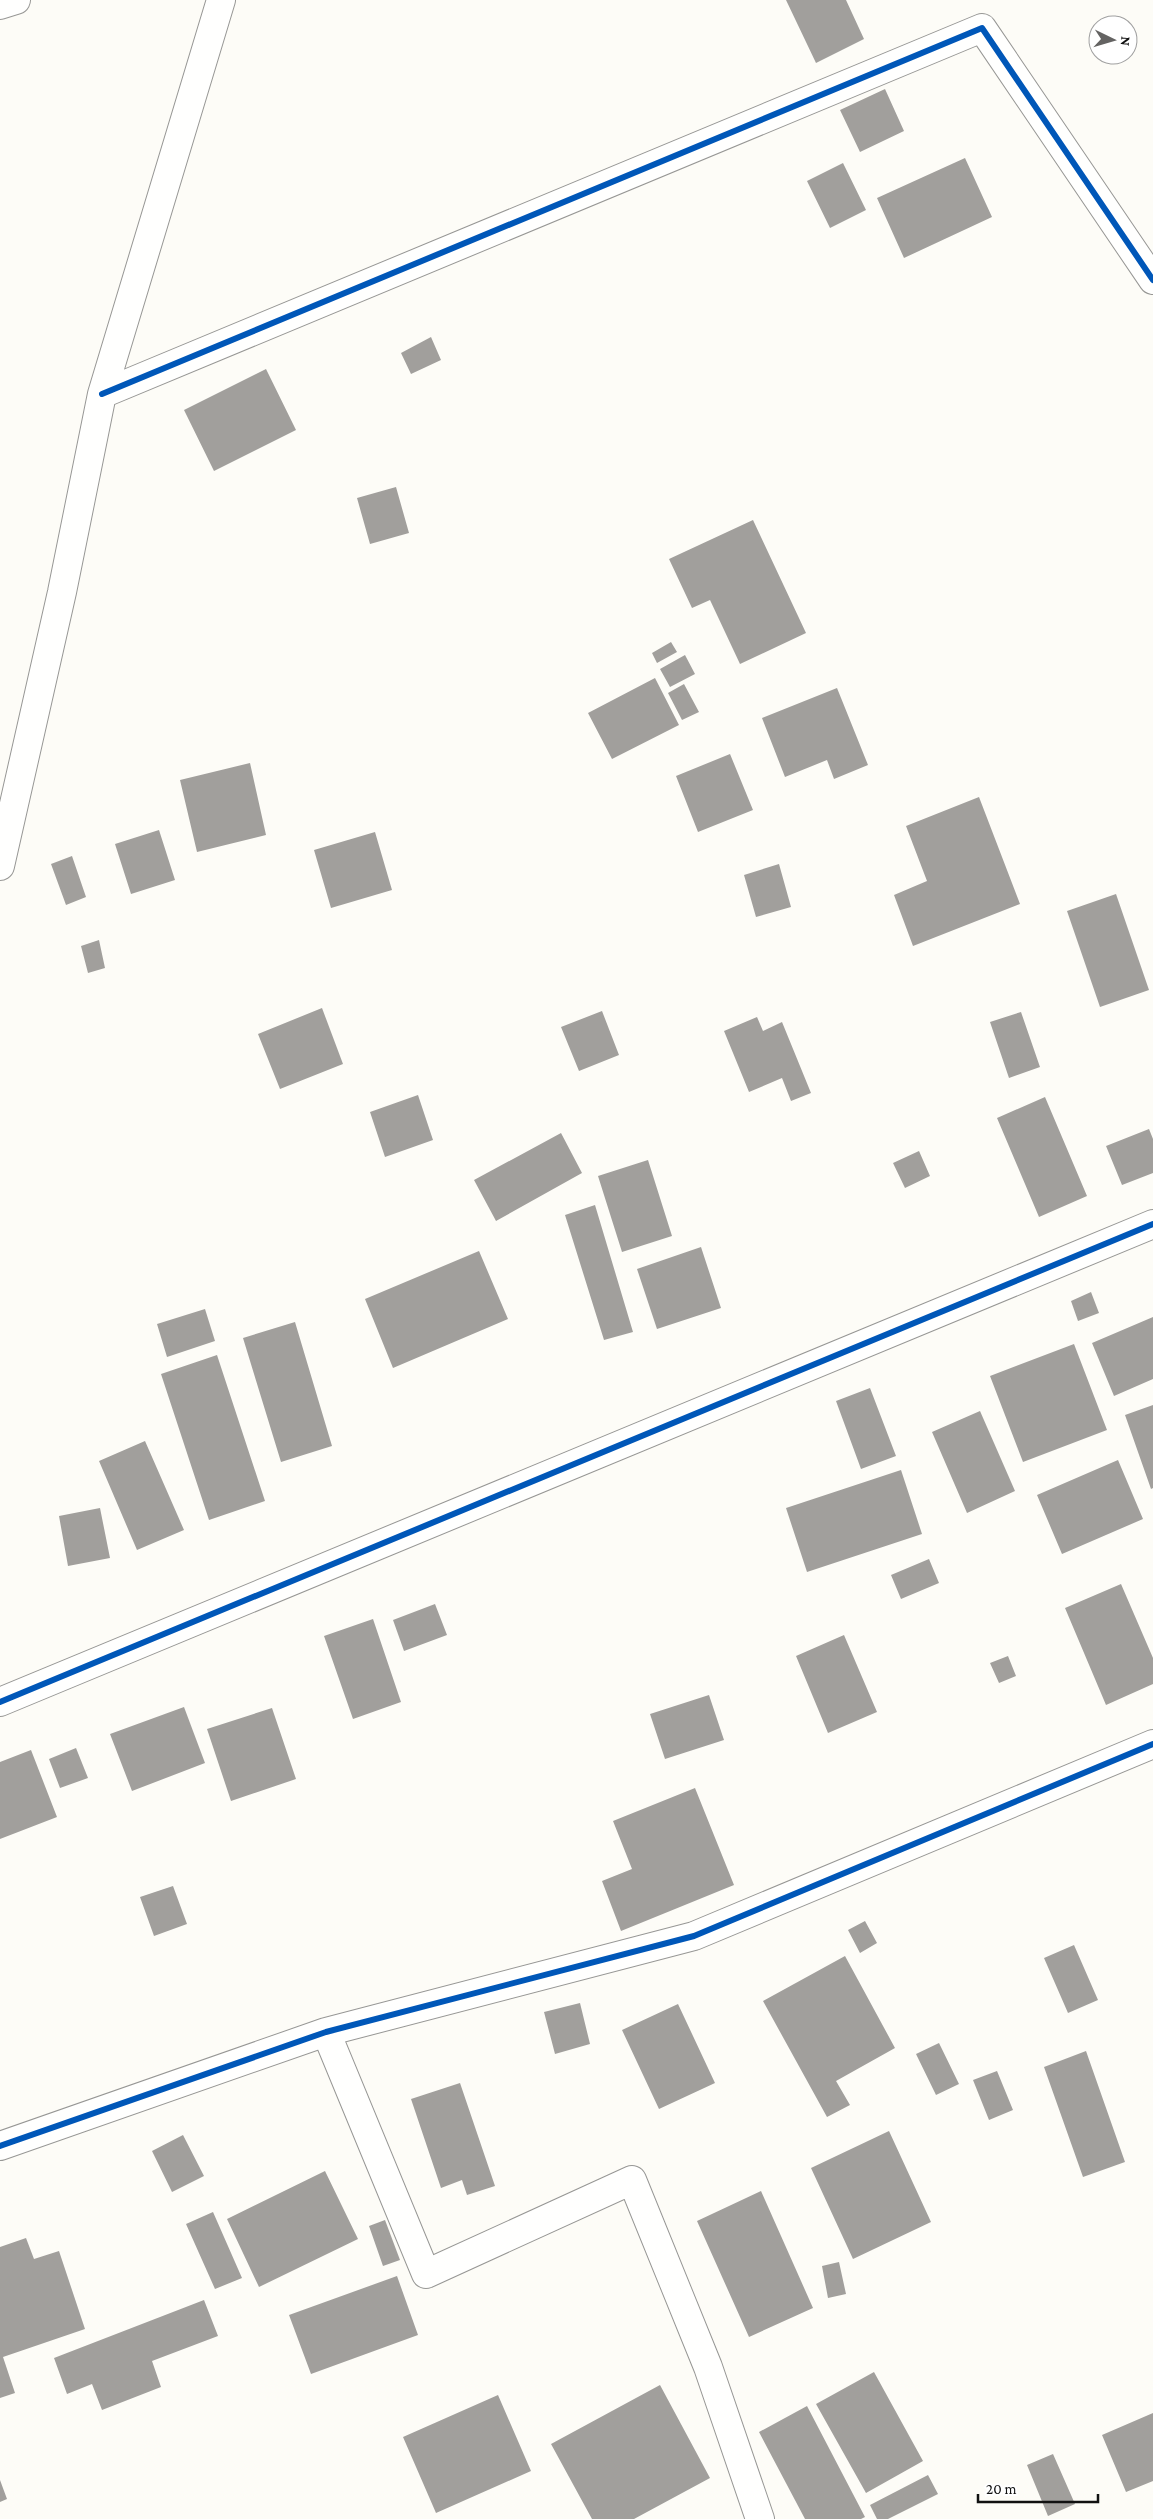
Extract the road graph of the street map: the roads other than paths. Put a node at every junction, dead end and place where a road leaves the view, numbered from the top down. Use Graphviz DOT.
graph roads {
  1 [pos="16,0"];
  2 [pos="221,0"];
  3 [pos="0,5"];
  4 [pos="1153,280"];
  5 [pos="102,394"];
  6 [pos="0,866"];
  7 [pos="1153,1224"];
  8 [pos="0,1702"];
  9 [pos="1153,1744"];
  10 [pos="326,2032"];
  11 [pos="0,2146"];
  12 [pos="760,2519"];
  1 -- 3 [label="street"];
  2 -- 5 [label="street"];
  4 -- 5 [label="street"];
  5 -- 6 [label="street"];
  7 -- 8 [label="street"];
  9 -- 10 [label="street"];
  10 -- 11 [label="street"];
  10 -- 12 [label="street"];
}
